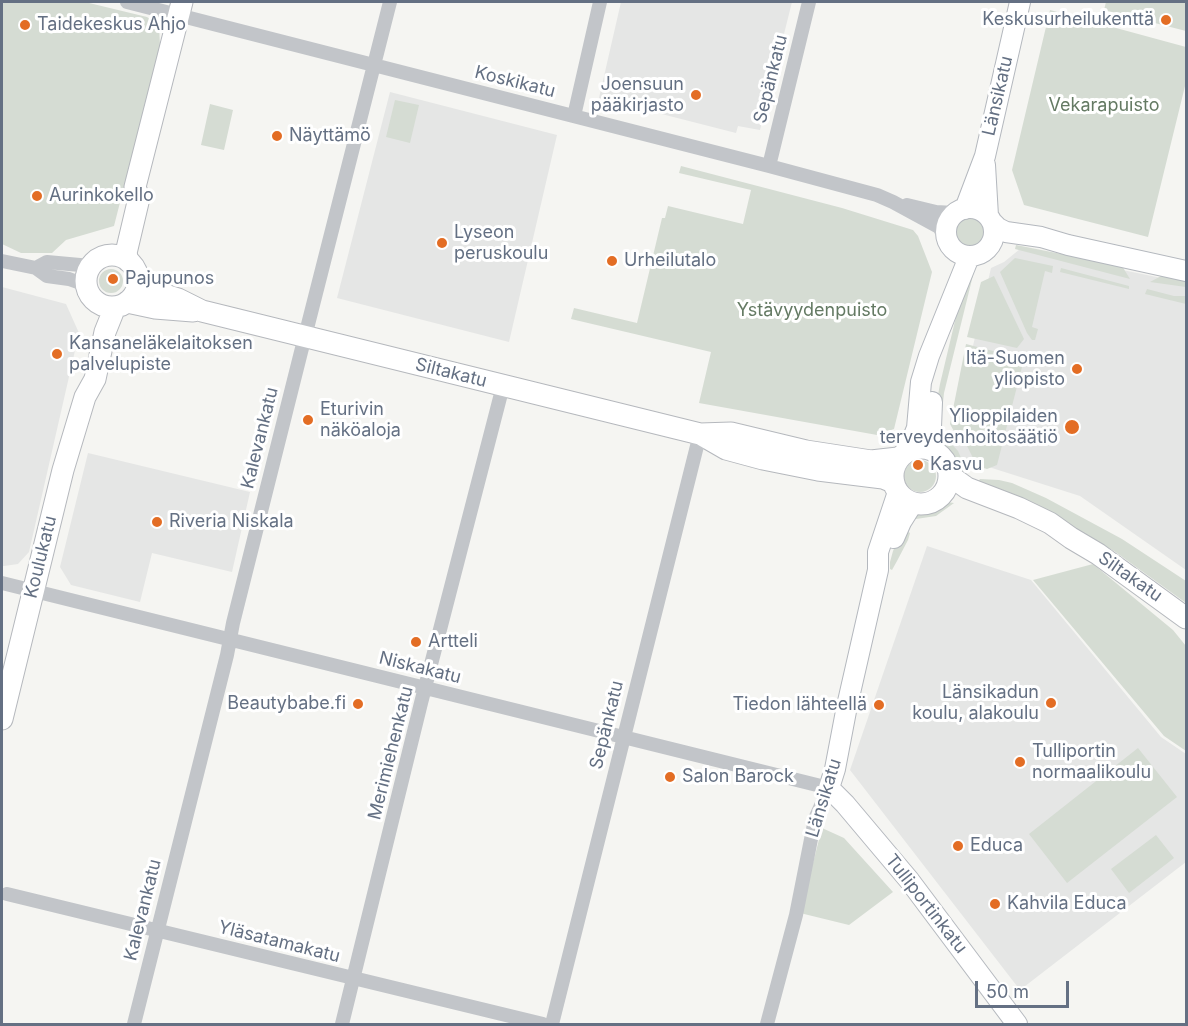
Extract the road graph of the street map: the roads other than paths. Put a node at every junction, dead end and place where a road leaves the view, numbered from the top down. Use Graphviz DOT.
graph roads {
  1 [pos="127,2"];
  2 [pos="390,2"];
  3 [pos="600,2"];
  4 [pos="809,2"];
  5 [pos="1020,2"];
  6 [pos="180,8"];
  7 [pos="374,64"];
  8 [pos="574,116"];
  9 [pos="985,156"];
  10 [pos="769,166"];
  11 [pos="135,187"];
  12 [pos="893,202"];
  13 [pos="960,211"];
  14 [pos="990,219"];
  15 [pos="1068,245"];
  16 [pos="990,246"];
  17 [pos="956,248"];
  18 [pos="2,261"];
  19 [pos="128,261"];
  20 [pos="36,268"];
  21 [pos="1186,271"];
  22 [pos="94,277"];
  23 [pos="138,282"];
  24 [pos="122,304"];
  25 [pos="202,311"];
  26 [pos="940,331"];
  27 [pos="305,337"];
  28 [pos="503,386"];
  29 [pos="85,397"];
  30 [pos="700,434"];
  31 [pos="934,451"];
  32 [pos="903,454"];
  33 [pos="949,475"];
  34 [pos="901,492"];
  35 [pos="938,497"];
  36 [pos="1071,538"];
  37 [pos="2,584"];
  38 [pos="32,591"];
  39 [pos="1186,618"];
  40 [pos="230,641"];
  41 [pos="425,688"];
  42 [pos="2,718"];
  43 [pos="622,738"];
  44 [pos="829,788"];
  45 [pos="7,894"];
  46 [pos="156,930"];
  47 [pos="354,980"];
  48 [pos="1010,1022"];
  49 [pos="134,1024"];
  50 [pos="342,1024"];
  51 [pos="543,1024"];
  52 [pos="552,1024"];
  53 [pos="767,1024"];
  1 -- 6 [label="street, Koskikatu"];
  2 -- 7 [label="street, Kalevankatu"];
  3 -- 8 [label="street"];
  4 -- 10 [label="street, Sepänkatu"];
  5 -- 9 [label="street, Länsikatu"];
  6 -- 7 [label="street, Koskikatu"];
  6 -- 11 [label="main road, Koulukatu"];
  7 -- 8 [label="street, Koskikatu"];
  7 -- 27 [label="street, Kalevankatu"];
  8 -- 10 [label="street, Koskikatu"];
  9 -- 13 [label="street, Länsikatu"];
  9 -- 14 [label="street, Länsikatu"];
  10 -- 12 [label="street, Koskikatu"];
  11 -- 19 [label="main road, Koulukatu"];
  11 -- 22 [label="main road, Koulukatu"];
  12 -- 13 [label="street, Koskikatu"];
  12 -- 17 [label="street, Koskikatu"];
  13 -- 14 [label="street"];
  13 -- 17 [label="street"];
  14 -- 15 [label="street"];
  14 -- 16 [label="street"];
  15 -- 16 [label="street"];
  15 -- 21 [label="street"];
  16 -- 17 [label="street"];
  17 -- 26 [label="street"];
  18 -- 20 [label="street"];
  19 -- 22 [label="main road"];
  19 -- 23 [label="main road"];
  20 -- 22 [label="street"];
  20 -- 22 [label="street"];
  22 -- 24 [label="main road"];
  22 -- 29 [label="main road, Koulukatu"];
  23 -- 24 [label="main road"];
  23 -- 25 [label="main road, Siltakatu"];
  24 -- 25 [label="main road, Siltakatu"];
  24 -- 29 [label="main road, Koulukatu"];
  25 -- 27 [label="main road, Siltakatu"];
  26 -- 31 [label="street"];
  26 -- 32 [label="street"];
  27 -- 28 [label="main road, Siltakatu"];
  27 -- 40 [label="street, Kalevankatu"];
  28 -- 30 [label="main road, Siltakatu"];
  28 -- 41 [label="street, Merimiehenkatu"];
  29 -- 38 [label="main road, Koulukatu"];
  30 -- 32 [label="main road, Siltakatu"];
  30 -- 34 [label="main road, Siltakatu"];
  30 -- 43 [label="street, Sepänkatu"];
  31 -- 32 [label="main road"];
  31 -- 33 [label="main road"];
  32 -- 34 [label="main road"];
  33 -- 35 [label="main road"];
  33 -- 36 [label="main road, Siltakatu"];
  34 -- 35 [label="main road"];
  34 -- 44 [label="street, Länsikatu"];
  35 -- 36 [label="main road, Siltakatu"];
  36 -- 39 [label="main road, Siltakatu"];
  37 -- 38 [label="street, Niskakatu"];
  38 -- 40 [label="street, Niskakatu"];
  38 -- 42 [label="main road, Koulukatu"];
  40 -- 41 [label="street, Niskakatu"];
  40 -- 46 [label="street, Kalevankatu"];
  41 -- 43 [label="street, Niskakatu"];
  41 -- 47 [label="street, Merimiehenkatu"];
  43 -- 44 [label="street, Niskakatu"];
  43 -- 52 [label="street, Sepänkatu"];
  44 -- 48 [label="street, Tulliportinkatu"];
  44 -- 53 [label="street, Länsikatu"];
  45 -- 46 [label="street, Yläsatamakatu"];
  46 -- 47 [label="street, Yläsatamakatu"];
  46 -- 49 [label="street, Kalevankatu"];
  47 -- 50 [label="street, Merimiehenkatu"];
  47 -- 51 [label="street, Yläsatamakatu"];
}
